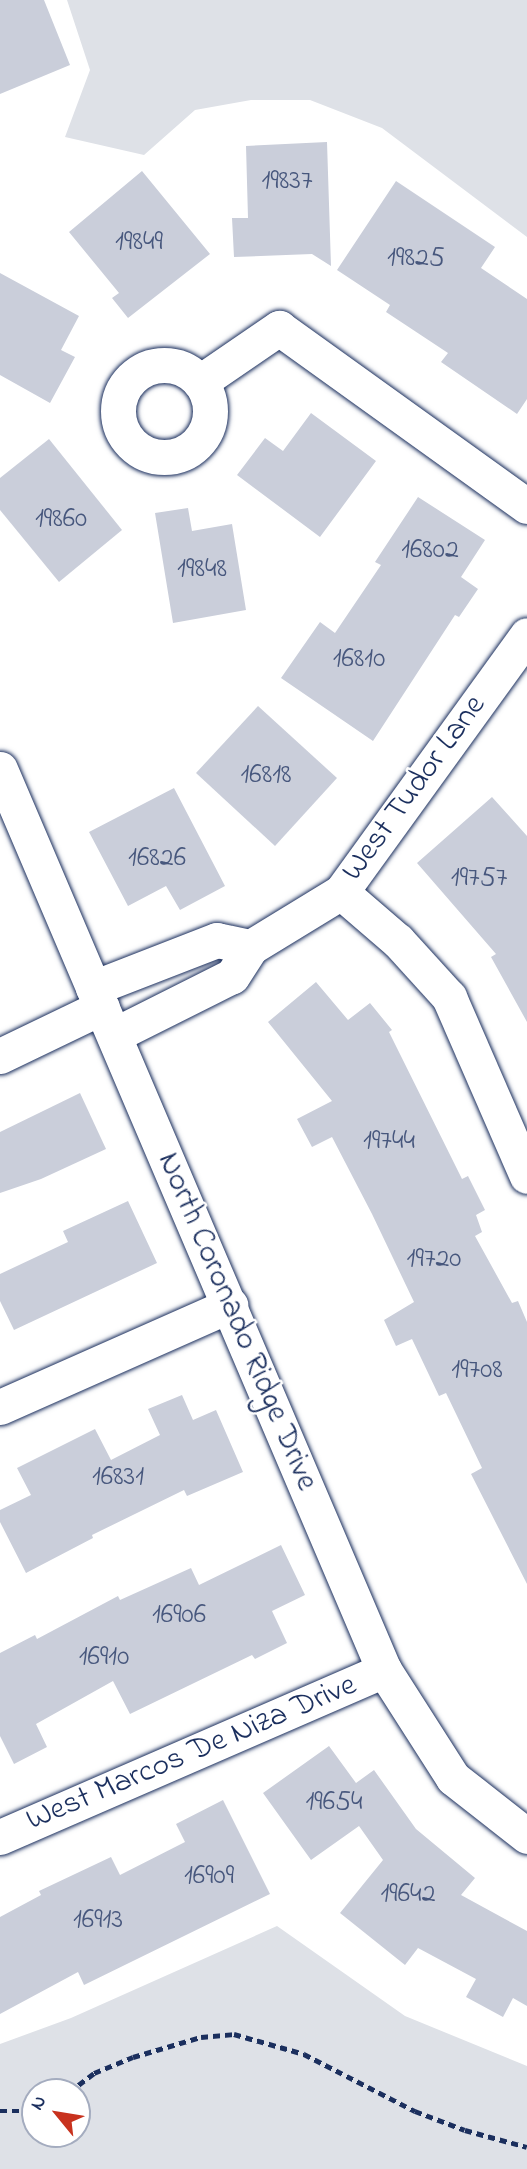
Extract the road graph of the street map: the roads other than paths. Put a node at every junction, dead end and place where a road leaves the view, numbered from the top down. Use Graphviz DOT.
graph roads {
  1 [pos="200,382"];
  2 [pos="527,506"];
  3 [pos="527,635"];
  4 [pos="0,769"];
  5 [pos="341,891"];
  6 [pos="251,947"];
  7 [pos="103,1010"];
  8 [pos="0,1056"];
  9 [pos="527,1176"];
  10 [pos="230,1305"];
  11 [pos="0,1407"];
  12 [pos="384,1670"];
  13 [pos="527,1836"];
  14 [pos="0,1837"];
  1 -- 2 [label="street"];
  3 -- 5 [label="street, West Tudor Lane"];
  4 -- 7 [label="street, North Coronado Ridge Drive"];
  5 -- 6 [label="street, West Tudor Lane"];
  5 -- 9 [label="street"];
  6 -- 7 [label="street, West Tudor Lane"];
  6 -- 7 [label="street"];
  7 -- 8 [label="street"];
  7 -- 10 [label="street, North Coronado Ridge Drive"];
  10 -- 11 [label="street"];
  10 -- 12 [label="street, North Coronado Ridge Drive"];
  12 -- 13 [label="street, North Coronado Ridge Drive"];
  12 -- 14 [label="street, West Marcos De Niza Drive"];
}
